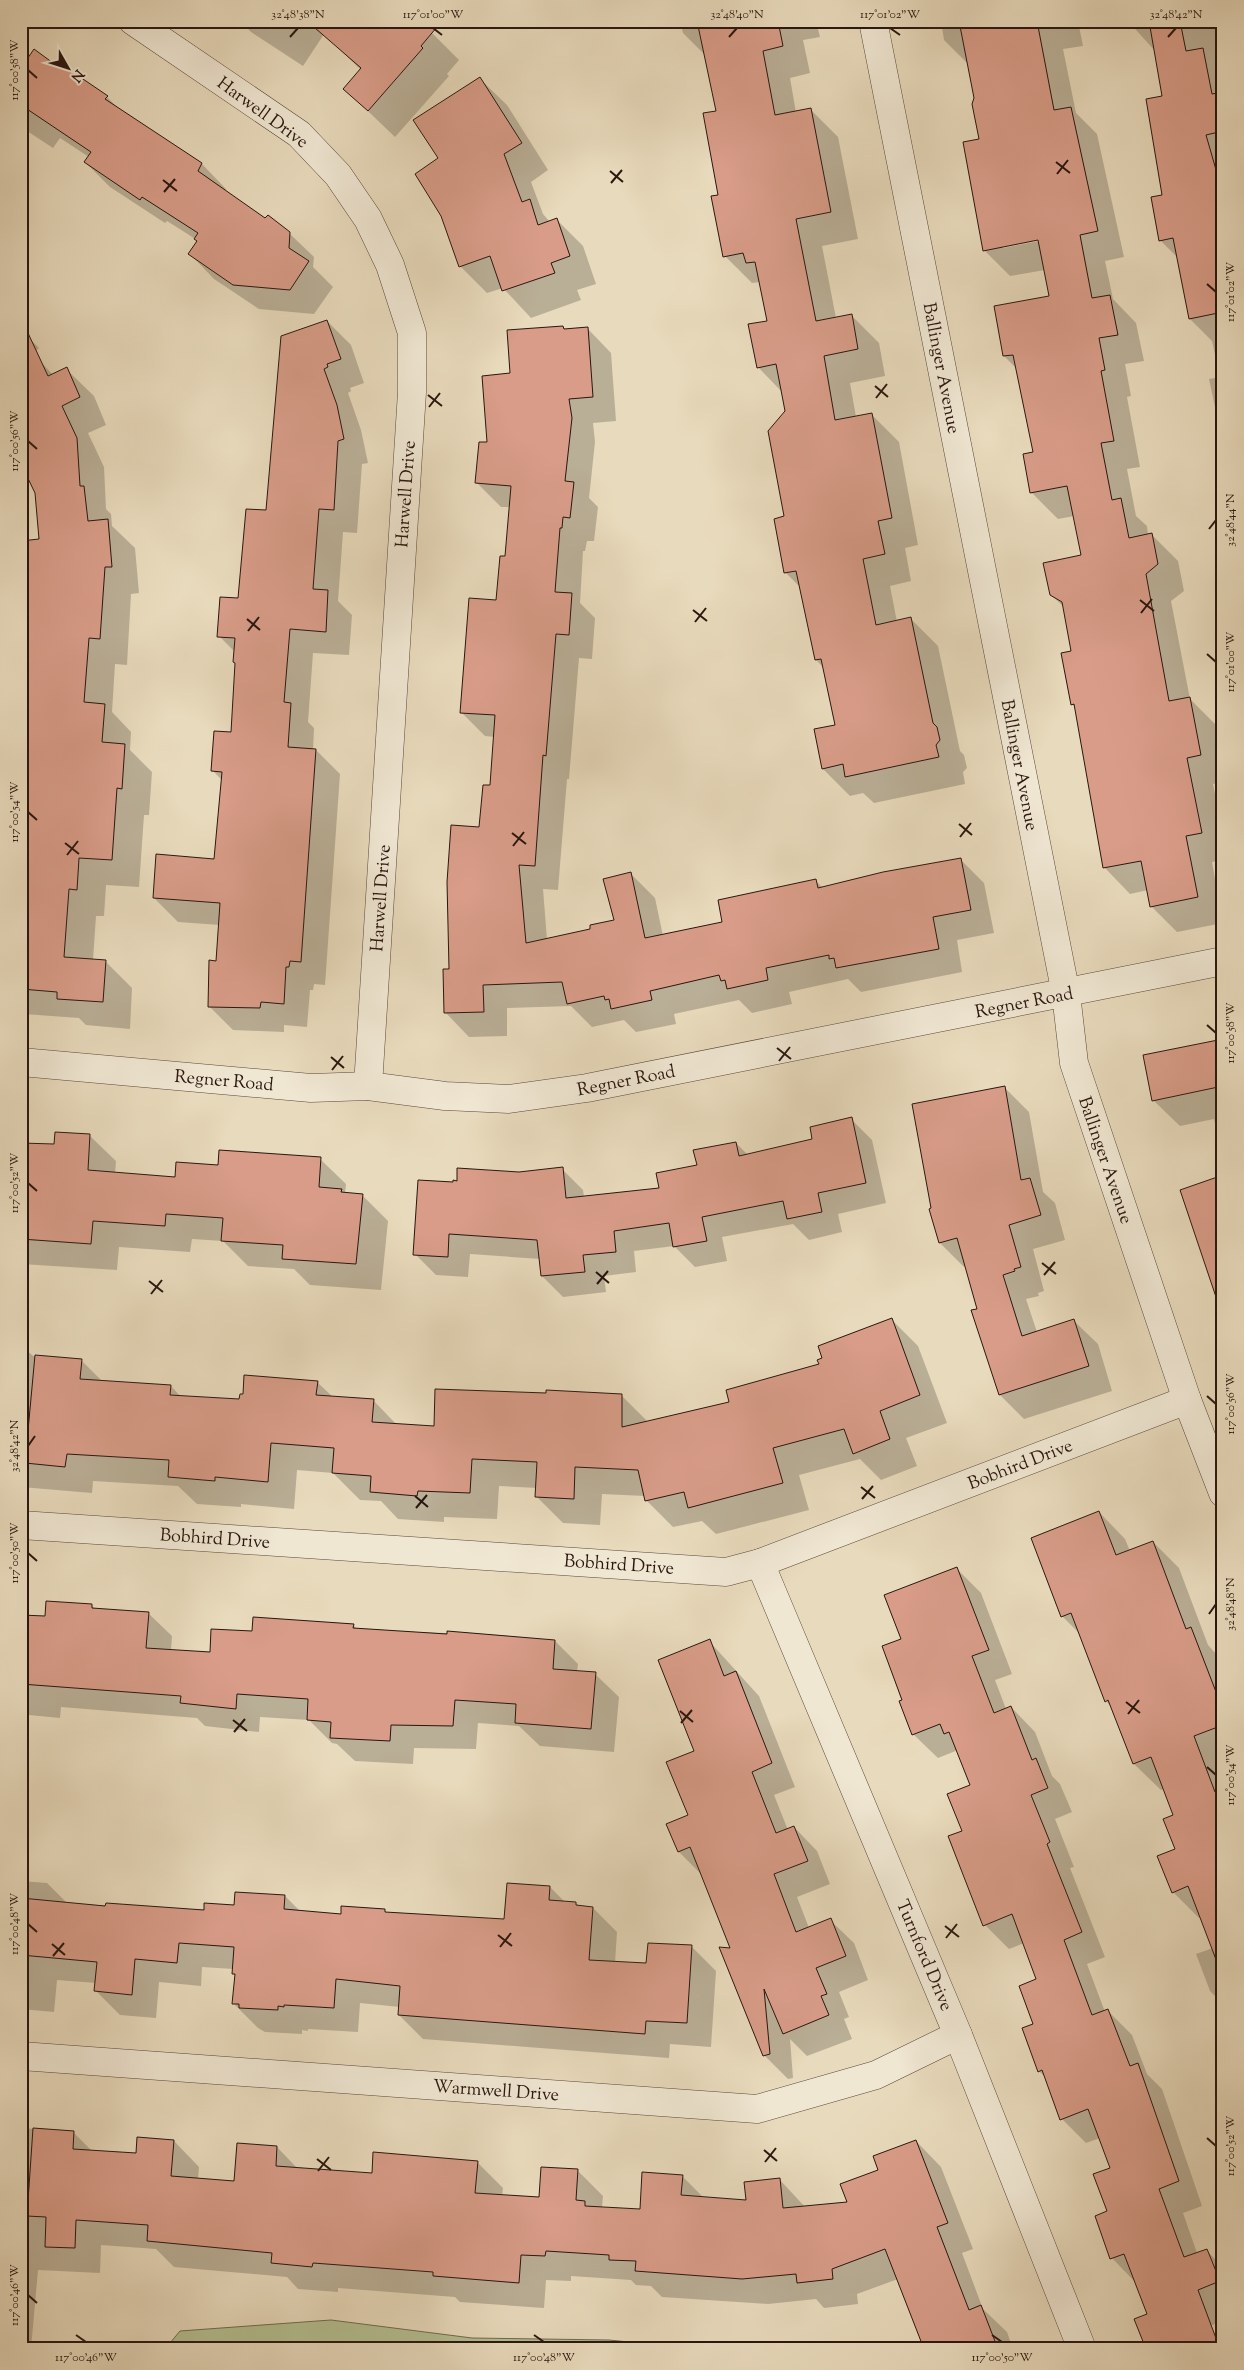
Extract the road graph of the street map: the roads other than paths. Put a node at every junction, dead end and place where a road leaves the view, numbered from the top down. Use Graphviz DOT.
graph roads {
  1 [pos="133,21"];
  2 [pos="873,21"];
  3 [pos="1223,962"];
  4 [pos="1066,994"];
  5 [pos="21,1062"];
  6 [pos="368,1086"];
  7 [pos="1187,1400"];
  8 [pos="1223,1493"];
  9 [pos="21,1525"];
  10 [pos="760,1563"];
  11 [pos="958,2035"];
  12 [pos="21,2056"];
  13 [pos="1082,2349"];
  1 -- 6 [label="street, Harwell Drive"];
  2 -- 4 [label="street, Ballinger Avenue"];
  3 -- 4 [label="street, Regner Road"];
  4 -- 6 [label="street, Regner Road"];
  4 -- 7 [label="street, Ballinger Avenue"];
  5 -- 6 [label="street, Regner Road"];
  7 -- 8 [label="street, Ballinger Avenue"];
  7 -- 10 [label="street, Bobhird Drive"];
  9 -- 10 [label="street, Bobhird Drive"];
  10 -- 11 [label="street, Turnford Drive"];
  11 -- 12 [label="street, Warmwell Drive"];
  11 -- 13 [label="street, Turnford Drive"];
}
